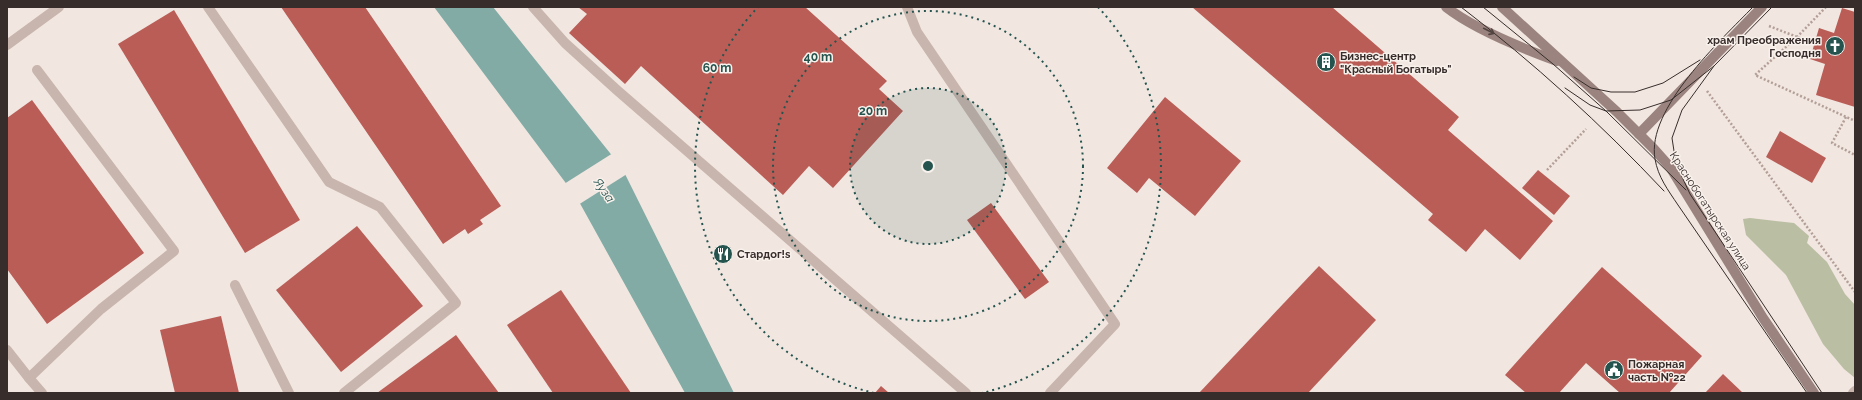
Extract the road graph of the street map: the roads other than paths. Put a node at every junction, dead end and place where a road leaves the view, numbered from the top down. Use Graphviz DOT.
graph roads {
  1 [pos="59,7"];
  2 [pos="208,7"];
  3 [pos="533,7"];
  4 [pos="907,7"];
  5 [pos="1446,7"];
  6 [pos="1502,7"];
  7 [pos="1762,7"];
  8 [pos="7,45"];
  9 [pos="1560,62"];
  10 [pos="37,70"];
  11 [pos="1639,134"];
  12 [pos="235,285"];
  13 [pos="7,350"];
  14 [pos="29,378"];
  15 [pos="42,393"];
  16 [pos="289,393"];
  17 [pos="344,393"];
  18 [pos="966,393"];
  19 [pos="1050,393"];
  20 [pos="1814,393"];
  1 -- 8 [label="lane"];
  2 -- 17 [label="lane"];
  3 -- 18 [label="lane"];
  4 -- 19 [label="lane"];
  5 -- 9 [label="main road, Краснобогатырская улица, one-way"];
  6 -- 9 [label="main road, Краснобогатырская улица"];
  7 -- 11 [label="main road"];
  9 -- 11 [label="main road, Краснобогатырская улица"];
  10 -- 14 [label="lane"];
  11 -- 20 [label="main road, Краснобогатырская улица"];
  12 -- 16 [label="lane"];
  13 -- 14 [label="lane"];
  14 -- 15 [label="lane"];
}
